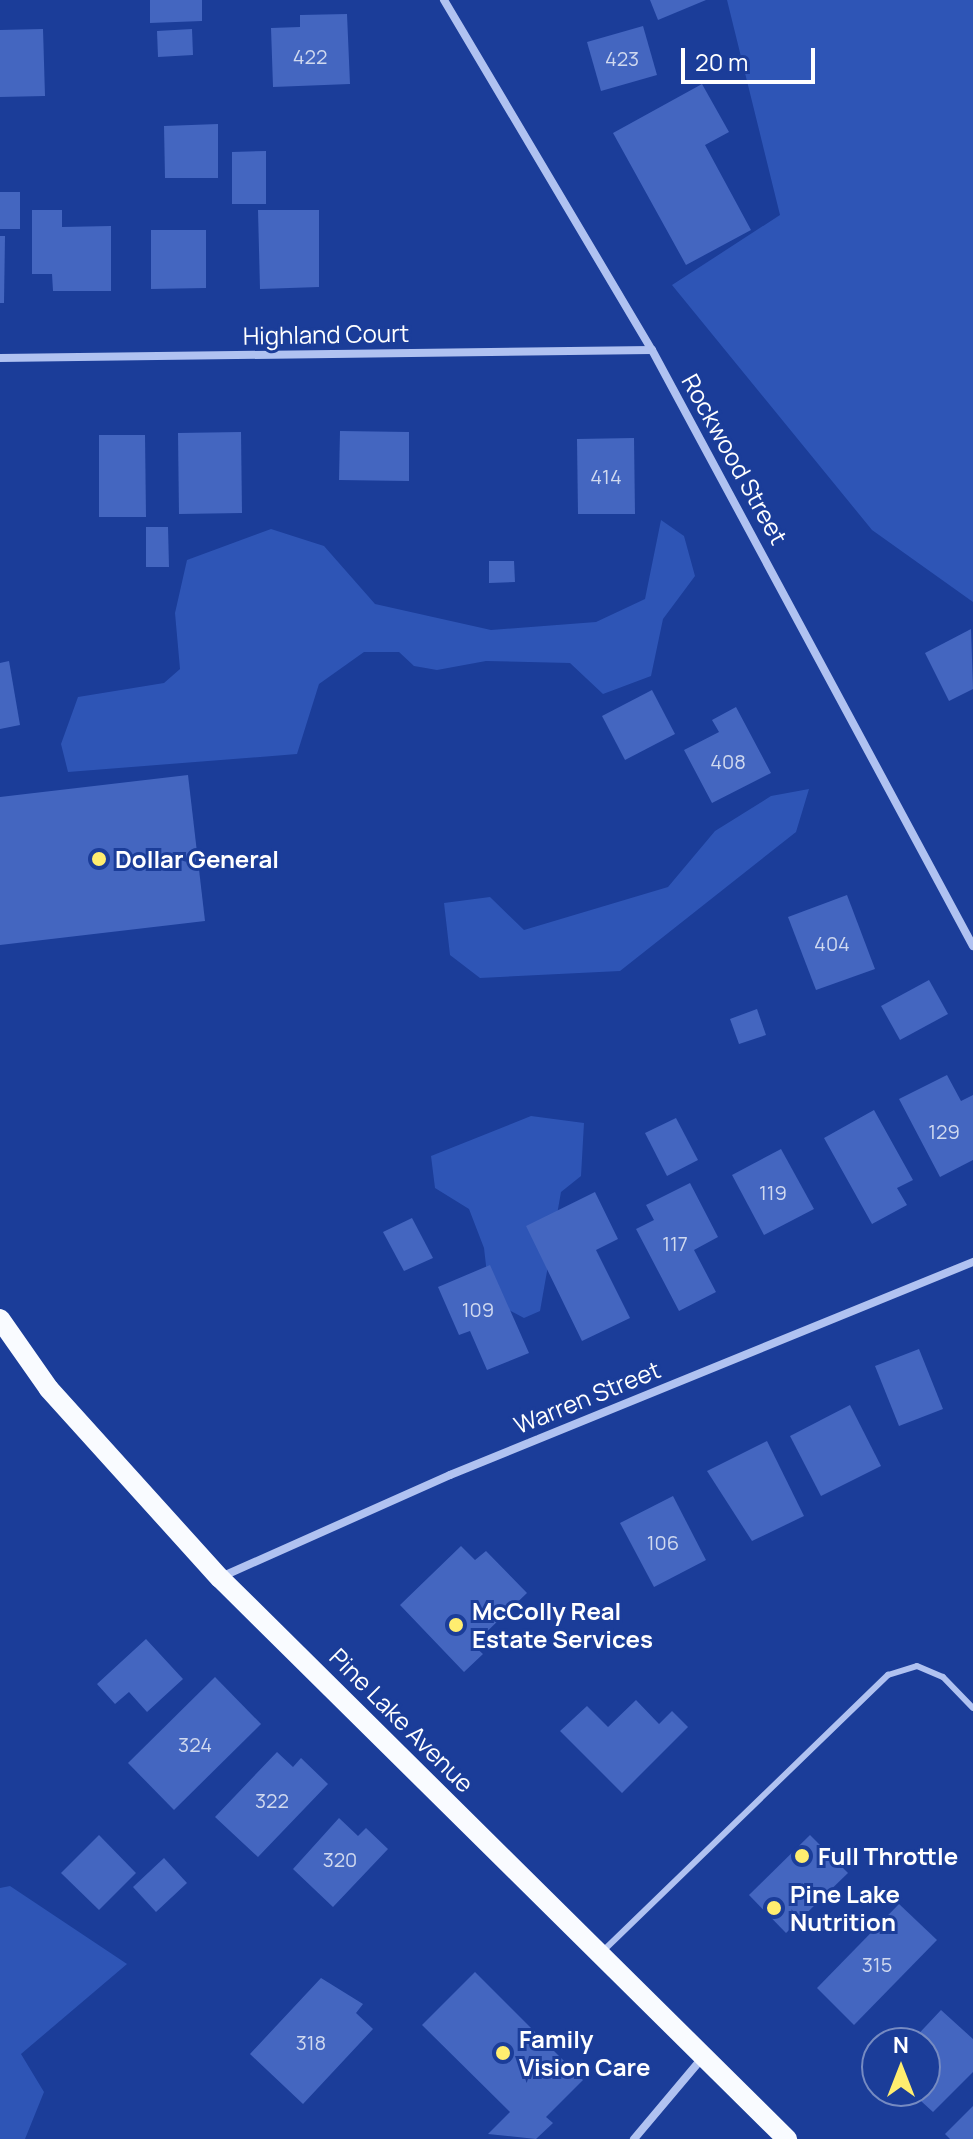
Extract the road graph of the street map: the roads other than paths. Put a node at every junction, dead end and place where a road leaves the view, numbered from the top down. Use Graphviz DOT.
graph roads {
  1 [pos="444,0"];
  2 [pos="652,350"];
  3 [pos="0,358"];
  4 [pos="973,946"];
  5 [pos="973,1262"];
  6 [pos="0,1319"];
  7 [pos="220,1578"];
  8 [pos="973,1708"];
  9 [pos="601,1954"];
  10 [pos="703,2056"];
  11 [pos="634,2139"];
  12 [pos="787,2139"];
  1 -- 2 [label="street, Rockwood Street"];
  2 -- 3 [label="street, Highland Court"];
  2 -- 4 [label="street, Rockwood Street"];
  5 -- 7 [label="street, Warren Street"];
  6 -- 7 [label="main road, Pine Lake Avenue"];
  7 -- 9 [label="main road, Pine Lake Avenue"];
  8 -- 9 [label="lane"];
  9 -- 10 [label="main road, Pine Lake Avenue"];
  10 -- 11 [label="street"];
  10 -- 12 [label="main road, Pine Lake Avenue"];
}
